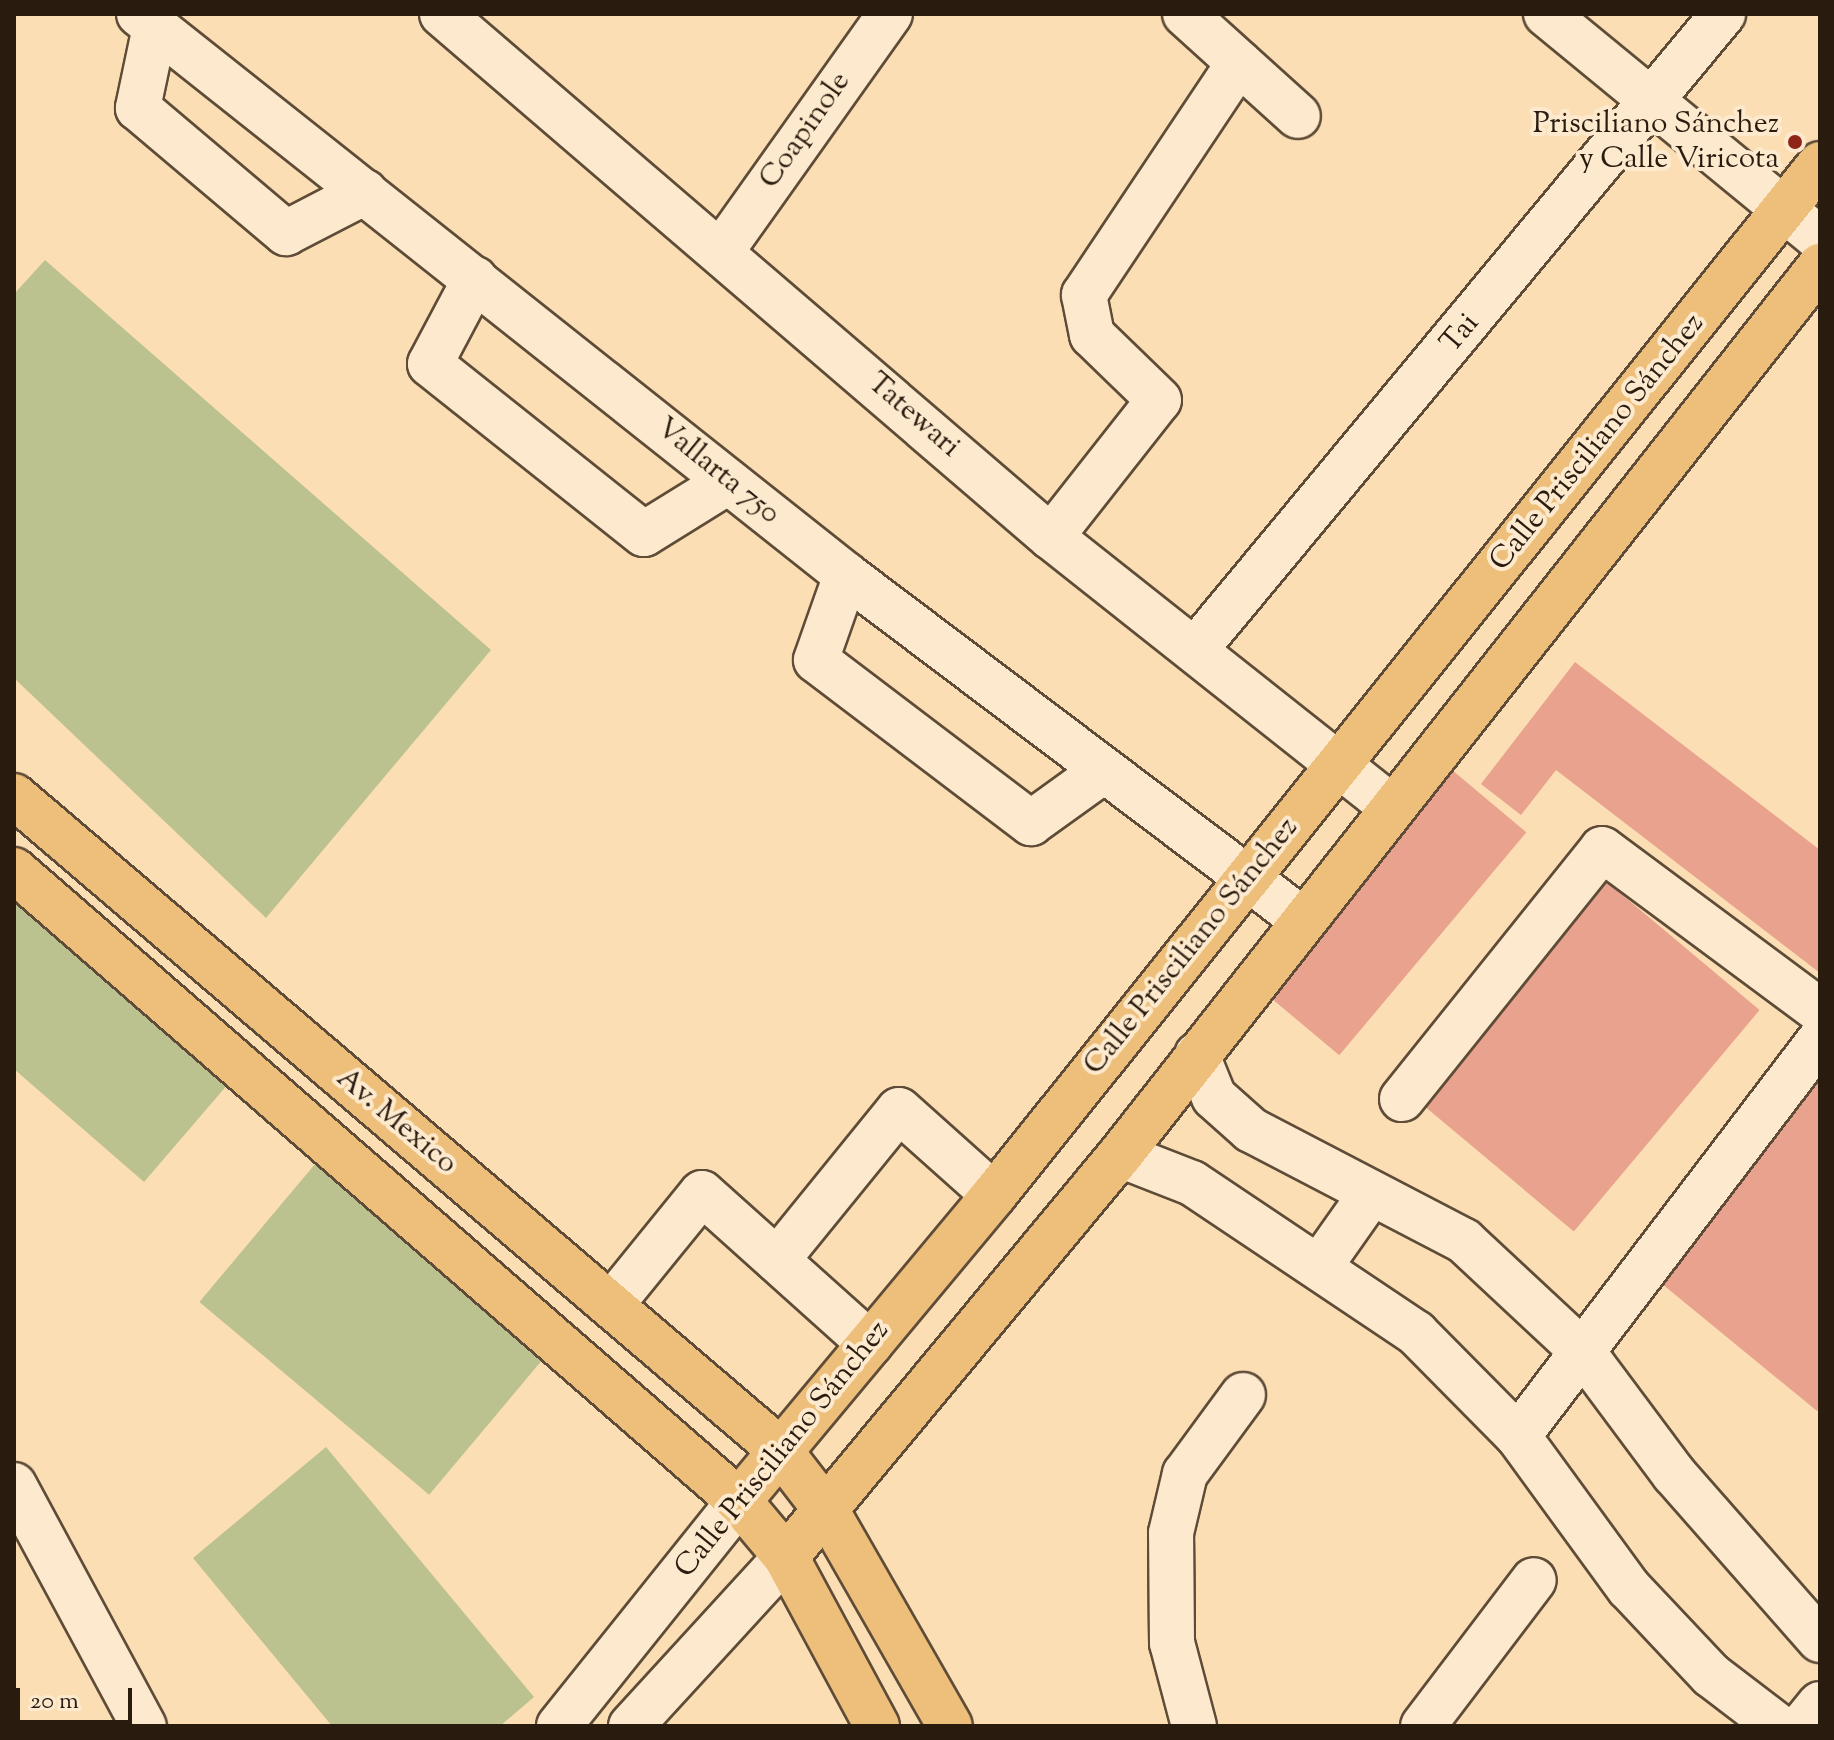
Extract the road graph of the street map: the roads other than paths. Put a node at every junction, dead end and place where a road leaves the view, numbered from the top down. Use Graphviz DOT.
graph roads {
  1 [pos="442,14"];
  2 [pos="890,14"];
  3 [pos="1185,14"];
  4 [pos="1546,14"];
  5 [pos="1723,14"];
  6 [pos="147,21"];
  7 [pos="1239,63"];
  8 [pos="1656,101"];
  9 [pos="1298,116"];
  10 [pos="1820,164"];
  11 [pos="365,192"];
  12 [pos="1787,207"];
  13 [pos="1820,239"];
  14 [pos="723,249"];
  15 [pos="1820,266"];
  16 [pos="475,279"];
  17 [pos="728,482"];
  18 [pos="1051,537"];
  19 [pos="846,575"];
  20 [pos="1195,650"];
  21 [pos="1340,765"];
  22 [pos="1102,772"];
  23 [pos="14,796"];
  24 [pos="1392,807"];
  25 [pos="14,870"];
  26 [pos="1246,876"];
  27 [pos="1303,920"];
  28 [pos="1820,1011"];
  29 [pos="1820,1040"];
  30 [pos="1197,1055"];
  31 [pos="1402,1099"];
  32 [pos="1120,1155"];
  33 [pos="994,1195"];
  34 [pos="1370,1195"];
  35 [pos="777,1260"];
  36 [pos="1320,1266"];
  37 [pos="611,1305"];
  38 [pos="870,1344"];
  39 [pos="1583,1352"];
  40 [pos="1243,1395"];
  41 [pos="1518,1436"];
  42 [pos="778,1448"];
  43 [pos="14,1485"];
  44 [pos="739,1501"];
  45 [pos="828,1513"];
  46 [pos="786,1557"];
  47 [pos="1534,1580"];
  48 [pos="1820,1640"];
  49 [pos="1820,1704"];
  50 [pos="644,1721"];
  51 [pos="144,1726"];
  52 [pos="559,1726"];
  53 [pos="877,1726"];
  54 [pos="950,1726"];
  55 [pos="1194,1726"];
  56 [pos="1423,1726"];
  57 [pos="1778,1726"];
  58 [pos="1802,1726"];
  1 -- 14 [label="street, Tatewari"];
  2 -- 14 [label="street, Coapinole"];
  3 -- 7 [label="street"];
  4 -- 8 [label="street"];
  5 -- 8 [label="street, Tai"];
  6 -- 11 [label="street, Vallarta 750"];
  6 -- 11 [label="street"];
  7 -- 9 [label="street"];
  7 -- 18 [label="street"];
  8 -- 12 [label="street"];
  8 -- 20 [label="street, Tai"];
  10 -- 12 [label="main road, Calle Prisciliano Sánchez"];
  11 -- 16 [label="street, Vallarta 750"];
  12 -- 13 [label="street"];
  12 -- 21 [label="main road, Calle Prisciliano Sánchez"];
  14 -- 18 [label="street, Tatewari"];
  15 -- 24 [label="main road, Calle Prisciliano Sánchez"];
  16 -- 17 [label="street, Vallarta 750"];
  16 -- 17 [label="street"];
  17 -- 19 [label="street, Vallarta 750"];
  18 -- 20 [label="street, Tatewari"];
  19 -- 22 [label="street, Vallarta 750"];
  19 -- 22 [label="street"];
  20 -- 21 [label="street, Tatewari"];
  21 -- 24 [label="street, Tatewari"];
  21 -- 26 [label="main road, Calle Prisciliano Sánchez"];
  22 -- 26 [label="street, Vallarta 750"];
  23 -- 37 [label="main road, Av. Mexico"];
  24 -- 27 [label="main road, Calle Prisciliano Sánchez"];
  25 -- 44 [label="main road, Av. Mexico"];
  26 -- 27 [label="street, Vallarta 750"];
  26 -- 33 [label="main road, Calle Prisciliano Sánchez"];
  27 -- 30 [label="main road, Calle Prisciliano Sánchez"];
  28 -- 31 [label="street"];
  29 -- 39 [label="street"];
  30 -- 32 [label="main road, Calle Prisciliano Sánchez"];
  30 -- 34 [label="street"];
  32 -- 36 [label="street"];
  32 -- 45 [label="main road, Calle Prisciliano Sánchez"];
  33 -- 35 [label="street"];
  33 -- 38 [label="main road, Calle Prisciliano Sánchez"];
  34 -- 36 [label="street"];
  34 -- 39 [label="street"];
  35 -- 37 [label="street"];
  35 -- 38 [label="street"];
  36 -- 41 [label="street"];
  37 -- 42 [label="main road, Av. Mexico"];
  38 -- 42 [label="main road, Calle Prisciliano Sánchez"];
  39 -- 41 [label="street"];
  39 -- 48 [label="street"];
  40 -- 55 [label="street"];
  41 -- 57 [label="street"];
  42 -- 44 [label="main road, Calle Prisciliano Sánchez"];
  42 -- 45 [label="main road, Av. Mexico"];
  43 -- 51 [label="street"];
  44 -- 46 [label="main road, Av. Mexico"];
  44 -- 52 [label="street, Calle Prisciliano Sánchez"];
  45 -- 46 [label="main road, Calle Prisciliano Sánchez"];
  45 -- 54 [label="main road, Av. Mexico"];
  46 -- 50 [label="street, Calle Prisciliano Sánchez"];
  46 -- 53 [label="main road, Av. Mexico"];
  47 -- 56 [label="street"];
  49 -- 58 [label="street"];
}
